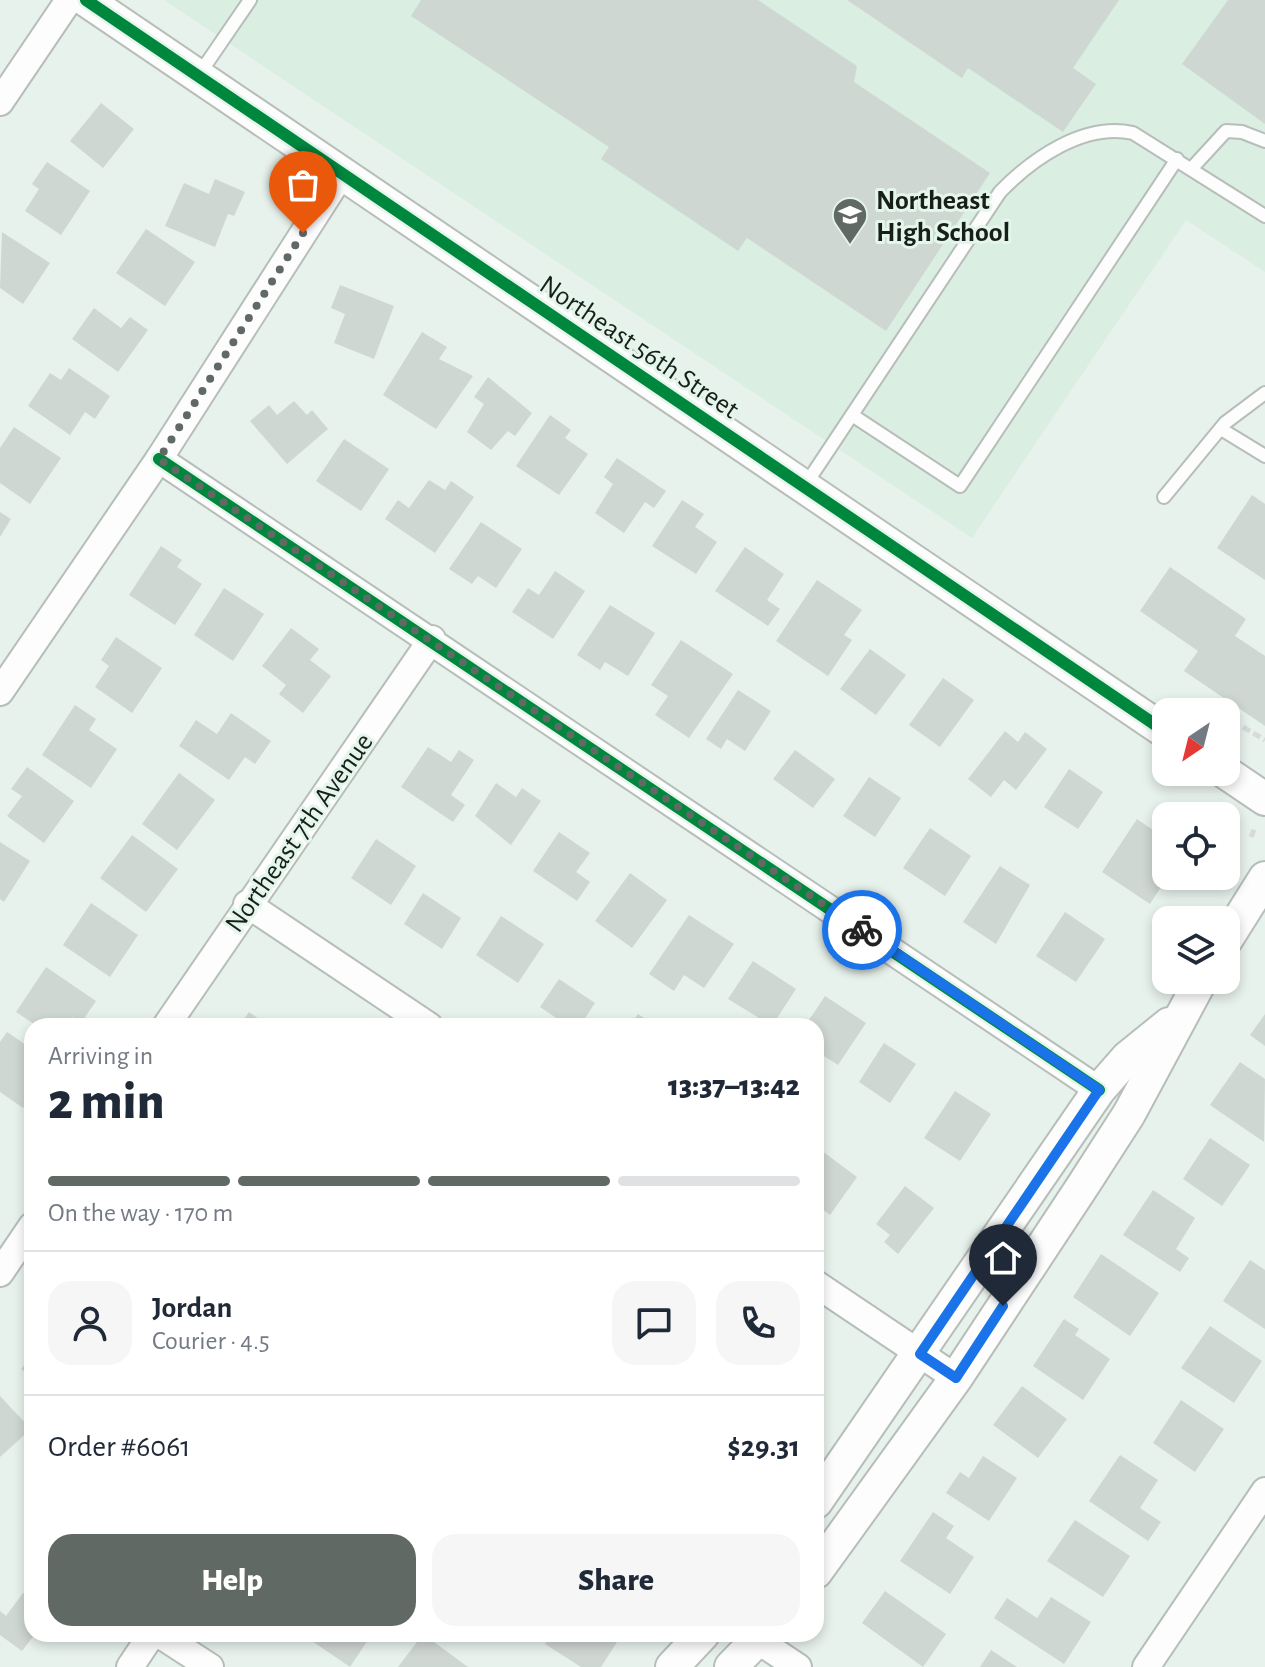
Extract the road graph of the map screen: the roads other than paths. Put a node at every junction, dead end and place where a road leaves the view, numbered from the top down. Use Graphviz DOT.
graph roads {
  1 [pos="69,0"];
  2 [pos="86,0"];
  3 [pos="250,0"];
  4 [pos="198,76"];
  5 [pos="0,102"];
  6 [pos="1265,141"];
  7 [pos="1177,159"];
  8 [pos="1192,168"];
  9 [pos="342,173"];
  10 [pos="1265,216"];
  11 [pos="1265,393"];
  12 [pos="852,415"];
  13 [pos="1221,429"];
  14 [pos="1265,456"];
  15 [pos="159,459"];
  16 [pos="804,487"];
  17 [pos="1164,497"];
  18 [pos="432,639"];
  19 [pos="0,692"];
  20 [pos="1152,723"];
  21 [pos="1240,782"];
  22 [pos="1265,799"];
  23 [pos="1265,878"];
  24 [pos="247,904"];
  25 [pos="1240,918"];
  26 [pos="1192,994"];
  27 [pos="1178,1017"];
  28 [pos="171,1018"];
  29 [pos="417,1018"];
  30 [pos="1099,1090"];
  31 [pos="24,1238"];
  32 [pos="0,1273"];
  33 [pos="824,1289"];
  34 [pos="920,1354"];
  35 [pos="956,1378"];
  36 [pos="824,1491"];
  37 [pos="1265,1491"];
  38 [pos="824,1561"];
  39 [pos="147,1642"];
  40 [pos="171,1642"];
  41 [pos="695,1642"];
  42 [pos="751,1642"];
  43 [pos="764,1642"];
  44 [pos="130,1667"];
  45 [pos="210,1667"];
  46 [pos="672,1667"];
  47 [pos="731,1667"];
  48 [pos="798,1667"];
  49 [pos="1146,1667"];
  1 -- 5 [label="street"];
  2 -- 4 [label="street, Northeast 56th Street"];
  3 -- 4 [label="lane"];
  4 -- 9 [label="street, Northeast 56th Street"];
  6 -- 8 [label="lane"];
  7 -- 8 [label="lane"];
  7 -- 12 [label="lane"];
  7 -- 12 [label="lane"];
  8 -- 10 [label="lane"];
  9 -- 15 [label="street"];
  9 -- 16 [label="street, Northeast 56th Street"];
  11 -- 13 [label="lane"];
  12 -- 16 [label="lane"];
  13 -- 14 [label="lane"];
  13 -- 17 [label="lane"];
  15 -- 18 [label="street"];
  15 -- 19 [label="street"];
  16 -- 20 [label="street, Northeast 56th Street"];
  18 -- 24 [label="street, Northeast 7th Avenue"];
  18 -- 30 [label="street"];
  21 -- 22 [label="street"];
  23 -- 25 [label="street"];
  24 -- 28 [label="street, Northeast 7th Avenue"];
  24 -- 29 [label="street"];
  26 -- 27 [label="street"];
  27 -- 30 [label="street"];
  27 -- 35 [label="street"];
  30 -- 34 [label="street"];
  31 -- 32 [label="street"];
  33 -- 34 [label="street"];
  34 -- 35 [label="street"];
  34 -- 36 [label="street"];
  35 -- 38 [label="street"];
  37 -- 49 [label="street"];
  39 -- 44 [label="street"];
  40 -- 45 [label="street"];
  41 -- 46 [label="street"];
  42 -- 47 [label="street"];
  43 -- 48 [label="street"];
}
